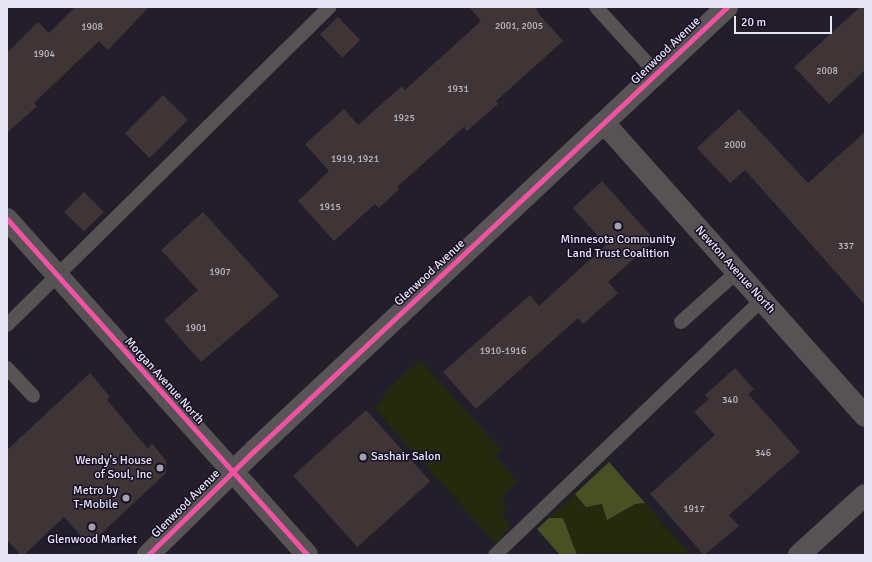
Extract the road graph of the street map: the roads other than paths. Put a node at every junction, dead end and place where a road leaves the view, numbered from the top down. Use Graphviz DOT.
graph roads {
  1 [pos="330,7"];
  2 [pos="596,7"];
  3 [pos="727,7"];
  4 [pos="657,74"];
  5 [pos="605,124"];
  6 [pos="7,220"];
  7 [pos="736,272"];
  8 [pos="56,276"];
  9 [pos="762,300"];
  10 [pos="682,322"];
  11 [pos="7,325"];
  12 [pos="7,368"];
  13 [pos="33,396"];
  14 [pos="865,416"];
  15 [pos="232,472"];
  16 [pos="865,495"];
  17 [pos="148,555"];
  18 [pos="307,555"];
  19 [pos="495,555"];
  20 [pos="799,555"];
  1 -- 8 [label="lane"];
  2 -- 4 [label="lane"];
  3 -- 4 [label="street, Glenwood Avenue"];
  4 -- 5 [label="street, Glenwood Avenue"];
  5 -- 7 [label="street, Newton Avenue North"];
  5 -- 15 [label="street, Glenwood Avenue"];
  6 -- 8 [label="street, Morgan Avenue North"];
  7 -- 9 [label="street, Newton Avenue North"];
  7 -- 10 [label="lane"];
  8 -- 11 [label="lane"];
  8 -- 15 [label="street, Morgan Avenue North"];
  9 -- 14 [label="street, Newton Avenue North"];
  9 -- 19 [label="lane"];
  12 -- 13 [label="lane"];
  15 -- 17 [label="street, Glenwood Avenue"];
  15 -- 18 [label="street, Morgan Avenue North"];
  16 -- 20 [label="street"];
}
